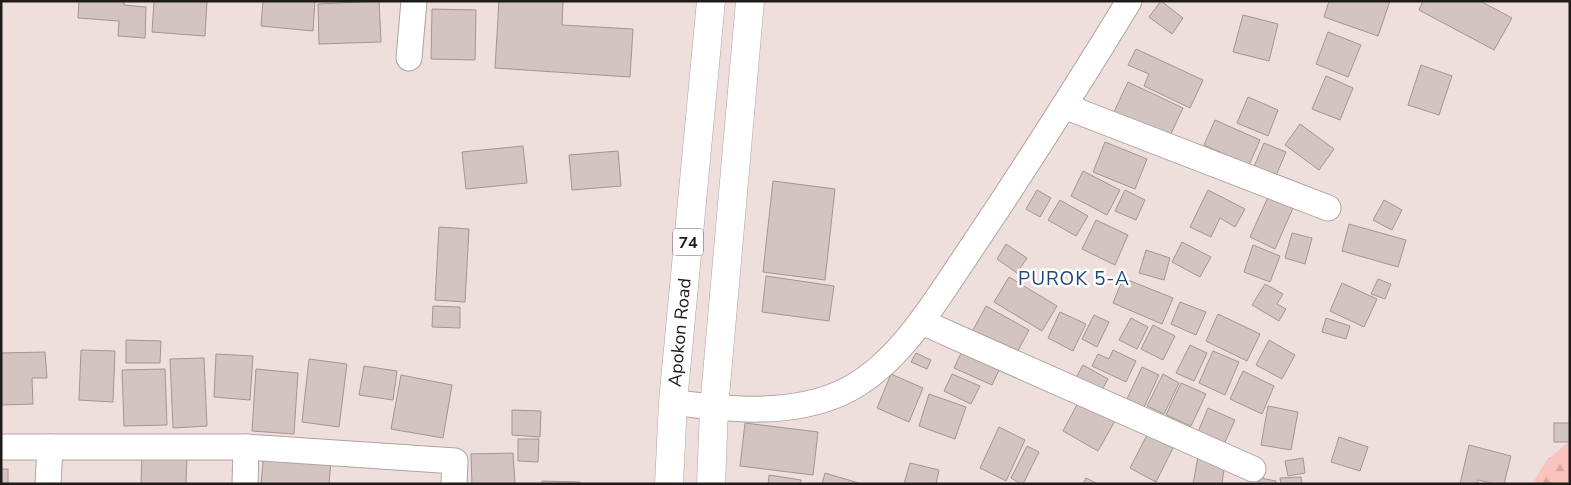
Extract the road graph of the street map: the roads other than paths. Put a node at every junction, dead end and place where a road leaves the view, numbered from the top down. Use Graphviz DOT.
graph roads {
  1 [pos="414,1"];
  2 [pos="711,1"];
  3 [pos="750,1"];
  4 [pos="1130,1"];
  5 [pos="409,58"];
  6 [pos="1064,106"];
  7 [pos="1328,208"];
  8 [pos="922,322"];
  9 [pos="673,402"];
  10 [pos="714,408"];
  11 [pos="1,447"];
  12 [pos="50,447"];
  13 [pos="246,447"];
  14 [pos="1253,469"];
  15 [pos="455,473"];
  16 [pos="48,484"];
  17 [pos="244,484"];
  18 [pos="669,484"];
  19 [pos="711,484"];
  1 -- 5 [label="street"];
  2 -- 9 [label="highway, Apokon Road / 74"];
  3 -- 10 [label="highway, 74"];
  4 -- 6 [label="street"];
  6 -- 7 [label="street"];
  6 -- 8 [label="street"];
  8 -- 10 [label="street"];
  8 -- 14 [label="street"];
  9 -- 10 [label="street"];
  9 -- 18 [label="highway, Apokon Road / 74"];
  10 -- 19 [label="highway, 74"];
  11 -- 12 [label="street"];
  12 -- 13 [label="street"];
  12 -- 16 [label="street"];
  13 -- 15 [label="street"];
  13 -- 17 [label="street"];
}
